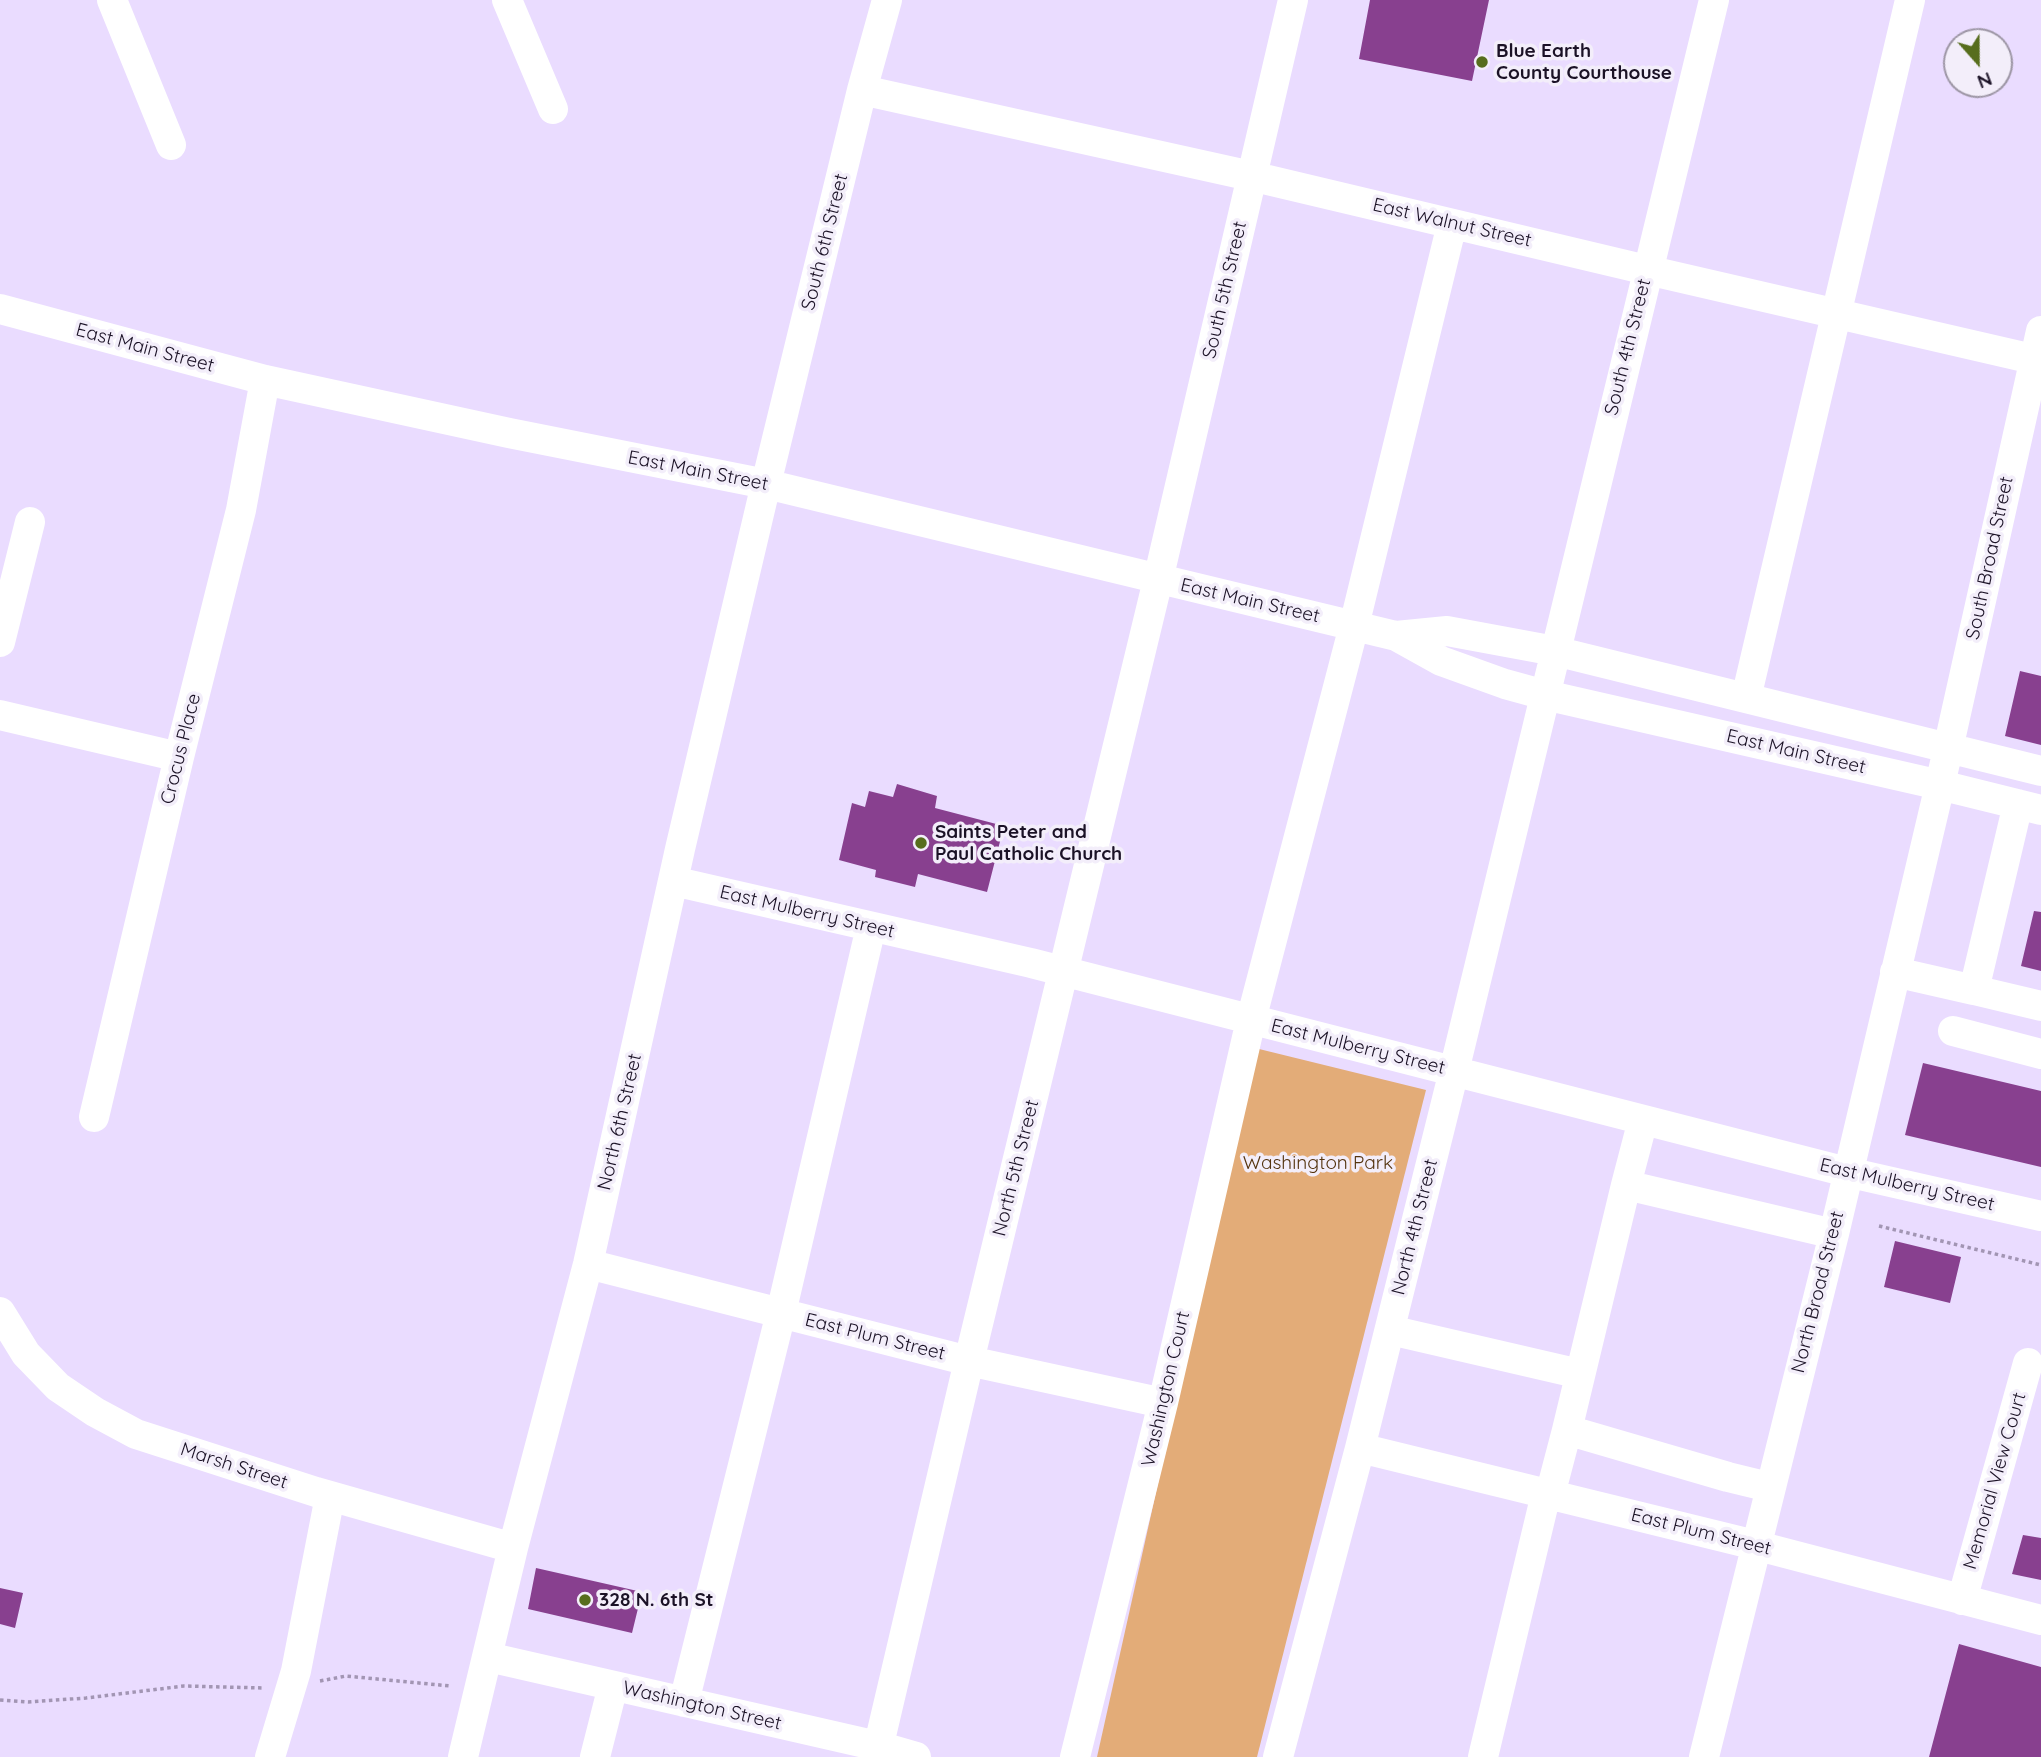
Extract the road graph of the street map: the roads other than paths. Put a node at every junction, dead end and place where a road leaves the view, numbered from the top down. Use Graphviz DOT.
graph roads {
  1 [pos="112,0"];
  2 [pos="507,0"];
  3 [pos="887,0"];
  4 [pos="1293,0"];
  5 [pos="1713,0"];
  6 [pos="1910,0"];
  7 [pos="862,90"];
  8 [pos="553,109"];
  9 [pos="172,145"];
  10 [pos="1251,176"];
  11 [pos="1452,223"];
  12 [pos="1647,270"];
  13 [pos="0,309"];
  14 [pos="1837,313"];
  15 [pos="2039,350"];
  16 [pos="265,380"];
  17 [pos="766,484"];
  18 [pos="30,522"];
  19 [pos="1158,580"];
  20 [pos="1354,626"];
  21 [pos="1396,636"];
  22 [pos="0,642"];
  23 [pos="1555,651"];
  24 [pos="1545,695"];
  25 [pos="1746,698"];
  26 [pos="0,715"];
  27 [pos="1948,748"];
  28 [pos="179,757"];
  29 [pos="2041,771"];
  30 [pos="1940,785"];
  31 [pos="2030,807"];
  32 [pos="673,881"];
  33 [pos="871,927"];
  34 [pos="1063,971"];
  35 [pos="1895,972"];
  36 [pos="1983,992"];
  37 [pos="2041,1006"];
  38 [pos="1251,1020"];
  39 [pos="1953,1031"];
  40 [pos="1983,1040"];
  41 [pos="2041,1054"];
  42 [pos="1454,1071"];
  43 [pos="94,1117"];
  44 [pos="1643,1120"];
  45 [pos="1847,1172"];
  46 [pos="1626,1185"];
  47 [pos="2041,1216"];
  48 [pos="1834,1234"];
  49 [pos="588,1264"];
  50 [pos="0,1312"];
  51 [pos="781,1313"];
  52 [pos="1390,1330"];
  53 [pos="969,1361"];
  54 [pos="2028,1363"];
  55 [pos="1580,1374"];
  56 [pos="1163,1403"];
  57 [pos="1567,1430"];
  58 [pos="1360,1448"];
  59 [pos="1769,1487"];
  60 [pos="1548,1494"];
  61 [pos="330,1496"];
  62 [pos="1757,1546"];
  63 [pos="513,1548"];
  64 [pos="1962,1600"];
  65 [pos="2041,1620"];
  66 [pos="488,1657"];
  67 [pos="613,1685"];
  68 [pos="684,1702"];
  69 [pos="877,1752"];
  70 [pos="270,1757"];
  71 [pos="463,1757"];
  72 [pos="596,1757"];
  73 [pos="916,1757"];
  74 [pos="1076,1757"];
  75 [pos="1278,1757"];
  76 [pos="1483,1757"];
  77 [pos="1704,1757"];
  1 -- 9 [label="street"];
  2 -- 8 [label="street"];
  3 -- 7 [label="street, South 6th Street"];
  4 -- 10 [label="street, South 5th Street"];
  5 -- 12 [label="street, South 4th Street"];
  6 -- 14 [label="street"];
  7 -- 10 [label="street, East Walnut Street"];
  7 -- 17 [label="street, South 6th Street"];
  10 -- 11 [label="street, East Walnut Street"];
  10 -- 19 [label="street, South 5th Street"];
  11 -- 12 [label="street, East Walnut Street"];
  11 -- 20 [label="street, Washington Court"];
  12 -- 14 [label="street, East Walnut Street"];
  12 -- 23 [label="street, South 4th Street"];
  13 -- 16 [label="street, East Main Street"];
  14 -- 15 [label="street, East Walnut Street"];
  14 -- 25 [label="street"];
  15 -- 27 [label="street, South Broad Street"];
  16 -- 17 [label="street, East Main Street"];
  16 -- 28 [label="street, Crocus Place"];
  17 -- 19 [label="street, East Main Street"];
  17 -- 32 [label="street, North 6th Street"];
  18 -- 22 [label="street"];
  19 -- 20 [label="street, East Main Street"];
  19 -- 34 [label="street, North 5th Street"];
  20 -- 21 [label="street, East Main Street"];
  20 -- 38 [label="street, Washington Court"];
  21 -- 23 [label="street, East Main Street"];
  21 -- 24 [label="street, East Main Street"];
  23 -- 24 [label="street, South 4th Street"];
  23 -- 25 [label="street, East Main Street"];
  24 -- 30 [label="street, East Main Street"];
  24 -- 42 [label="street, North 4th Street"];
  25 -- 27 [label="street, East Main Street"];
  26 -- 28 [label="street"];
  27 -- 29 [label="street, East Main Street"];
  27 -- 30 [label="street, South Broad Street"];
  28 -- 43 [label="street, Crocus Place"];
  30 -- 31 [label="street, East Main Street"];
  30 -- 35 [label="street, North Broad Street"];
  31 -- 36 [label="street"];
  32 -- 33 [label="street, East Mulberry Street"];
  32 -- 49 [label="street, North 6th Street"];
  33 -- 34 [label="street, East Mulberry Street"];
  33 -- 51 [label="street"];
  34 -- 38 [label="street, East Mulberry Street"];
  34 -- 53 [label="street, North 5th Street"];
  35 -- 36 [label="street"];
  35 -- 45 [label="street, North Broad Street"];
  36 -- 37 [label="street"];
  36 -- 40 [label="street"];
  38 -- 42 [label="street, East Mulberry Street"];
  38 -- 56 [label="street, Washington Court"];
  39 -- 40 [label="street"];
  40 -- 41 [label="street"];
  42 -- 44 [label="street, East Mulberry Street"];
  42 -- 52 [label="street, North 4th Street"];
  44 -- 45 [label="street, East Mulberry Street"];
  44 -- 46 [label="street"];
  45 -- 47 [label="street, East Mulberry Street"];
  45 -- 48 [label="street, North Broad Street"];
  46 -- 48 [label="street"];
  46 -- 55 [label="street"];
  48 -- 59 [label="street, North Broad Street"];
  49 -- 51 [label="street, East Plum Street"];
  49 -- 63 [label="street, North 6th Street"];
  50 -- 61 [label="street, Marsh Street"];
  51 -- 53 [label="street, East Plum Street"];
  51 -- 68 [label="street"];
  52 -- 55 [label="street"];
  52 -- 58 [label="street, North 4th Street"];
  53 -- 56 [label="street, East Plum Street"];
  53 -- 69 [label="street, North 5th Street"];
  54 -- 64 [label="street, Memorial View Court"];
  55 -- 57 [label="street"];
  56 -- 74 [label="street, Washington Court"];
  57 -- 59 [label="street"];
  57 -- 60 [label="street"];
  58 -- 60 [label="street, East Plum Street"];
  58 -- 75 [label="street, North 4th Street"];
  59 -- 62 [label="street, North Broad Street"];
  60 -- 62 [label="street, East Plum Street"];
  60 -- 76 [label="street"];
  61 -- 63 [label="street, Marsh Street"];
  61 -- 70 [label="street"];
  62 -- 64 [label="street, East Plum Street"];
  62 -- 77 [label="street, North Broad Street"];
  63 -- 66 [label="street, North 6th Street"];
  64 -- 65 [label="street, East Plum Street"];
  66 -- 67 [label="street, Washington Street"];
  66 -- 71 [label="street, North 6th Street"];
  67 -- 68 [label="street, Washington Street"];
  67 -- 72 [label="street"];
  68 -- 69 [label="street, Washington Street"];
  69 -- 73 [label="street, Washington Street"];
}
